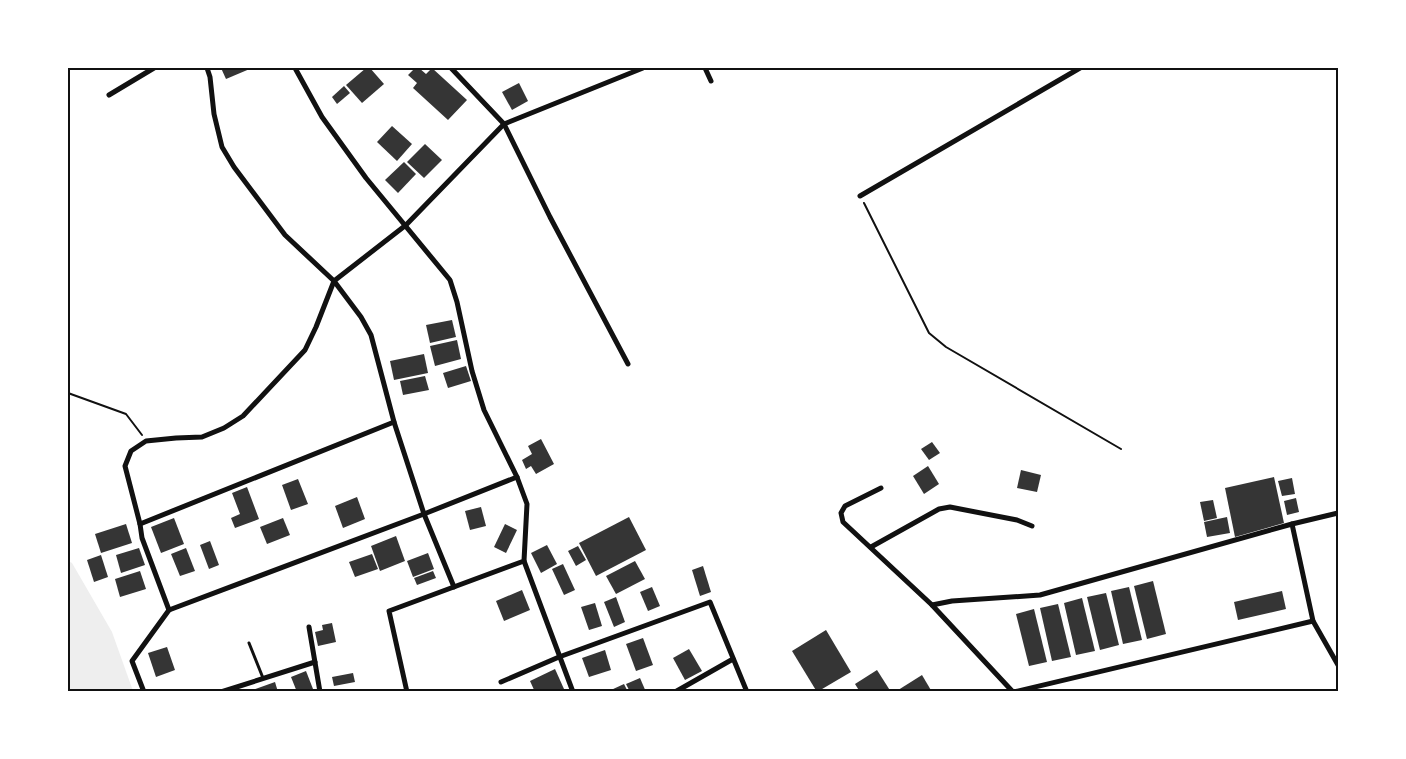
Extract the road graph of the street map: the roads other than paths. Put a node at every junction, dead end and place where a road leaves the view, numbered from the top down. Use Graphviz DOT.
graph roads {
  1 [pos="154,68"];
  2 [pos="206,68"];
  3 [pos="295,68"];
  4 [pos="451,68"];
  5 [pos="643,68"];
  6 [pos="705,68"];
  7 [pos="1080,68"];
  8 [pos="711,81"];
  9 [pos="110,95"];
  10 [pos="504,124"];
  11 [pos="860,196"];
  12 [pos="406,225"];
  13 [pos="334,281"];
  14 [pos="628,364"];
  15 [pos="394,422"];
  16 [pos="517,477"];
  17 [pos="881,488"];
  18 [pos="1338,513"];
  19 [pos="424,514"];
  20 [pos="140,524"];
  21 [pos="1292,524"];
  22 [pos="1032,526"];
  23 [pos="871,548"];
  24 [pos="524,561"];
  25 [pos="454,587"];
  26 [pos="932,605"];
  27 [pos="169,610"];
  28 [pos="1313,621"];
  29 [pos="308,626"];
  30 [pos="249,643"];
  31 [pos="559,656"];
  32 [pos="733,659"];
  33 [pos="315,662"];
  34 [pos="1338,665"];
  35 [pos="263,678"];
  36 [pos="501,682"];
  37 [pos="239,685"];
  38 [pos="144,692"];
  39 [pos="221,692"];
  40 [pos="241,692"];
  41 [pos="320,692"];
  42 [pos="408,692"];
  43 [pos="573,692"];
  44 [pos="675,692"];
  45 [pos="747,692"];
  46 [pos="1014,692"];
  1 -- 9 [label="street"];
  2 -- 13 [label="street"];
  3 -- 12 [label="street"];
  4 -- 10 [label="street"];
  5 -- 10 [label="street"];
  6 -- 8 [label="street"];
  7 -- 11 [label="street"];
  10 -- 12 [label="street"];
  10 -- 14 [label="street"];
  12 -- 13 [label="street"];
  12 -- 16 [label="street"];
  13 -- 15 [label="street"];
  13 -- 20 [label="street"];
  15 -- 19 [label="street"];
  15 -- 20 [label="street"];
  16 -- 19 [label="street"];
  16 -- 24 [label="street"];
  17 -- 23 [label="street"];
  18 -- 21 [label="street"];
  19 -- 25 [label="street"];
  19 -- 27 [label="street"];
  20 -- 27 [label="street"];
  21 -- 26 [label="street"];
  21 -- 28 [label="street"];
  22 -- 23 [label="street"];
  23 -- 26 [label="street"];
  24 -- 25 [label="street"];
  24 -- 31 [label="street"];
  25 -- 42 [label="street"];
  26 -- 46 [label="street"];
  27 -- 38 [label="street"];
  28 -- 34 [label="street"];
  28 -- 46 [label="street"];
  29 -- 33 [label="street"];
  30 -- 35 [label="lane"];
  31 -- 32 [label="street"];
  31 -- 36 [label="street"];
  31 -- 43 [label="street"];
  32 -- 44 [label="street"];
  32 -- 45 [label="street"];
  33 -- 35 [label="street"];
  33 -- 41 [label="street"];
  35 -- 37 [label="street"];
  37 -- 39 [label="street"];
  37 -- 40 [label="street"];
}
